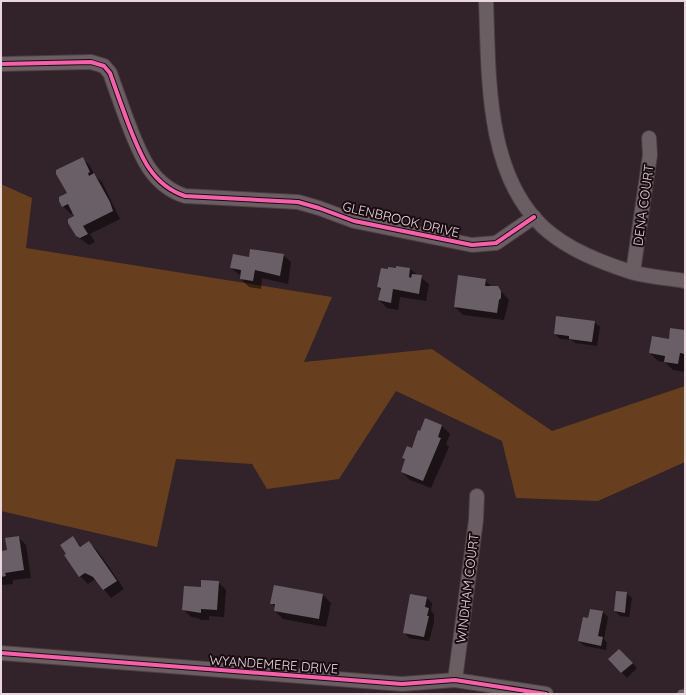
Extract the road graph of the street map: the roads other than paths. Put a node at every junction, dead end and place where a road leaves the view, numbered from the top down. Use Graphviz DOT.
graph roads {
  1 [pos="486,1"];
  2 [pos="1,64"];
  3 [pos="650,138"];
  4 [pos="534,217"];
  5 [pos="633,272"];
  6 [pos="685,281"];
  7 [pos="477,496"];
  8 [pos="1,653"];
  9 [pos="455,680"];
  10 [pos="546,694"];
  1 -- 4 [label="street"];
  2 -- 4 [label="street, GLENBROOK DRIVE"];
  3 -- 5 [label="street, DENA COURT"];
  4 -- 5 [label="street"];
  5 -- 6 [label="street"];
  7 -- 9 [label="street, WINDHAM COURT"];
  8 -- 9 [label="street, WYANDEMERE DRIVE"];
  9 -- 10 [label="street, WYANDEMERE DRIVE"];
}
